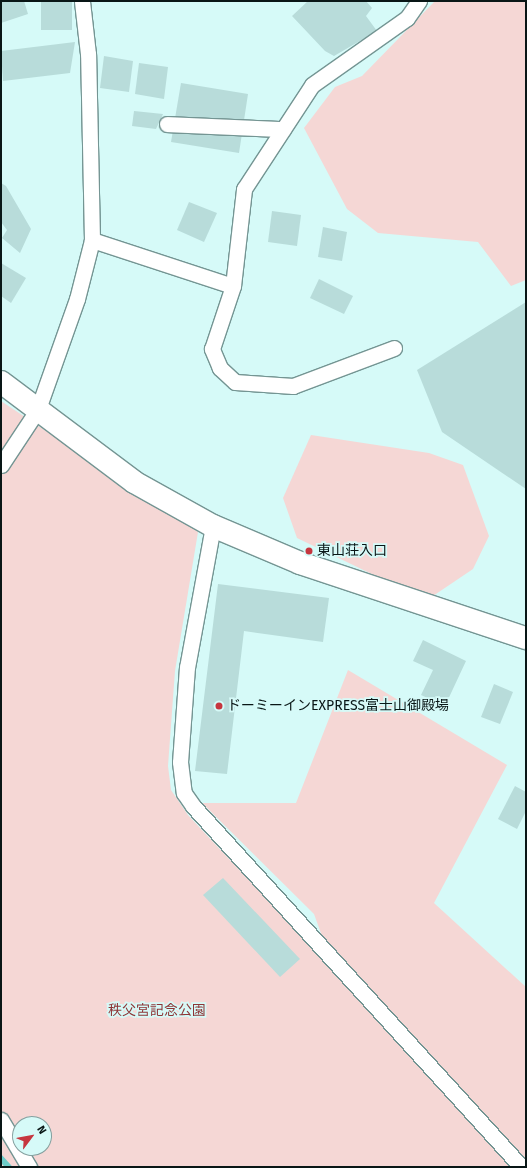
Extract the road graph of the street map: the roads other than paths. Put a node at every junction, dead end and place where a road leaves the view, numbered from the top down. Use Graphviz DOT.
graph roads {
  1 [pos="82,1"];
  2 [pos="419,1"];
  3 [pos="167,124"];
  4 [pos="283,129"];
  5 [pos="92,240"];
  6 [pos="233,286"];
  7 [pos="394,348"];
  8 [pos="1,382"];
  9 [pos="38,408"];
  10 [pos="1,465"];
  11 [pos="213,526"];
  12 [pos="526,638"];
  13 [pos="1,1120"];
  14 [pos="29,1167"];
  15 [pos="522,1167"];
  1 -- 5 [label="street"];
  2 -- 4 [label="street"];
  3 -- 4 [label="street"];
  4 -- 6 [label="street"];
  5 -- 6 [label="street"];
  5 -- 9 [label="street"];
  6 -- 7 [label="street"];
  8 -- 9 [label="street"];
  9 -- 10 [label="street"];
  9 -- 11 [label="street"];
  11 -- 12 [label="street"];
  11 -- 15 [label="street"];
  13 -- 14 [label="street"];
}
